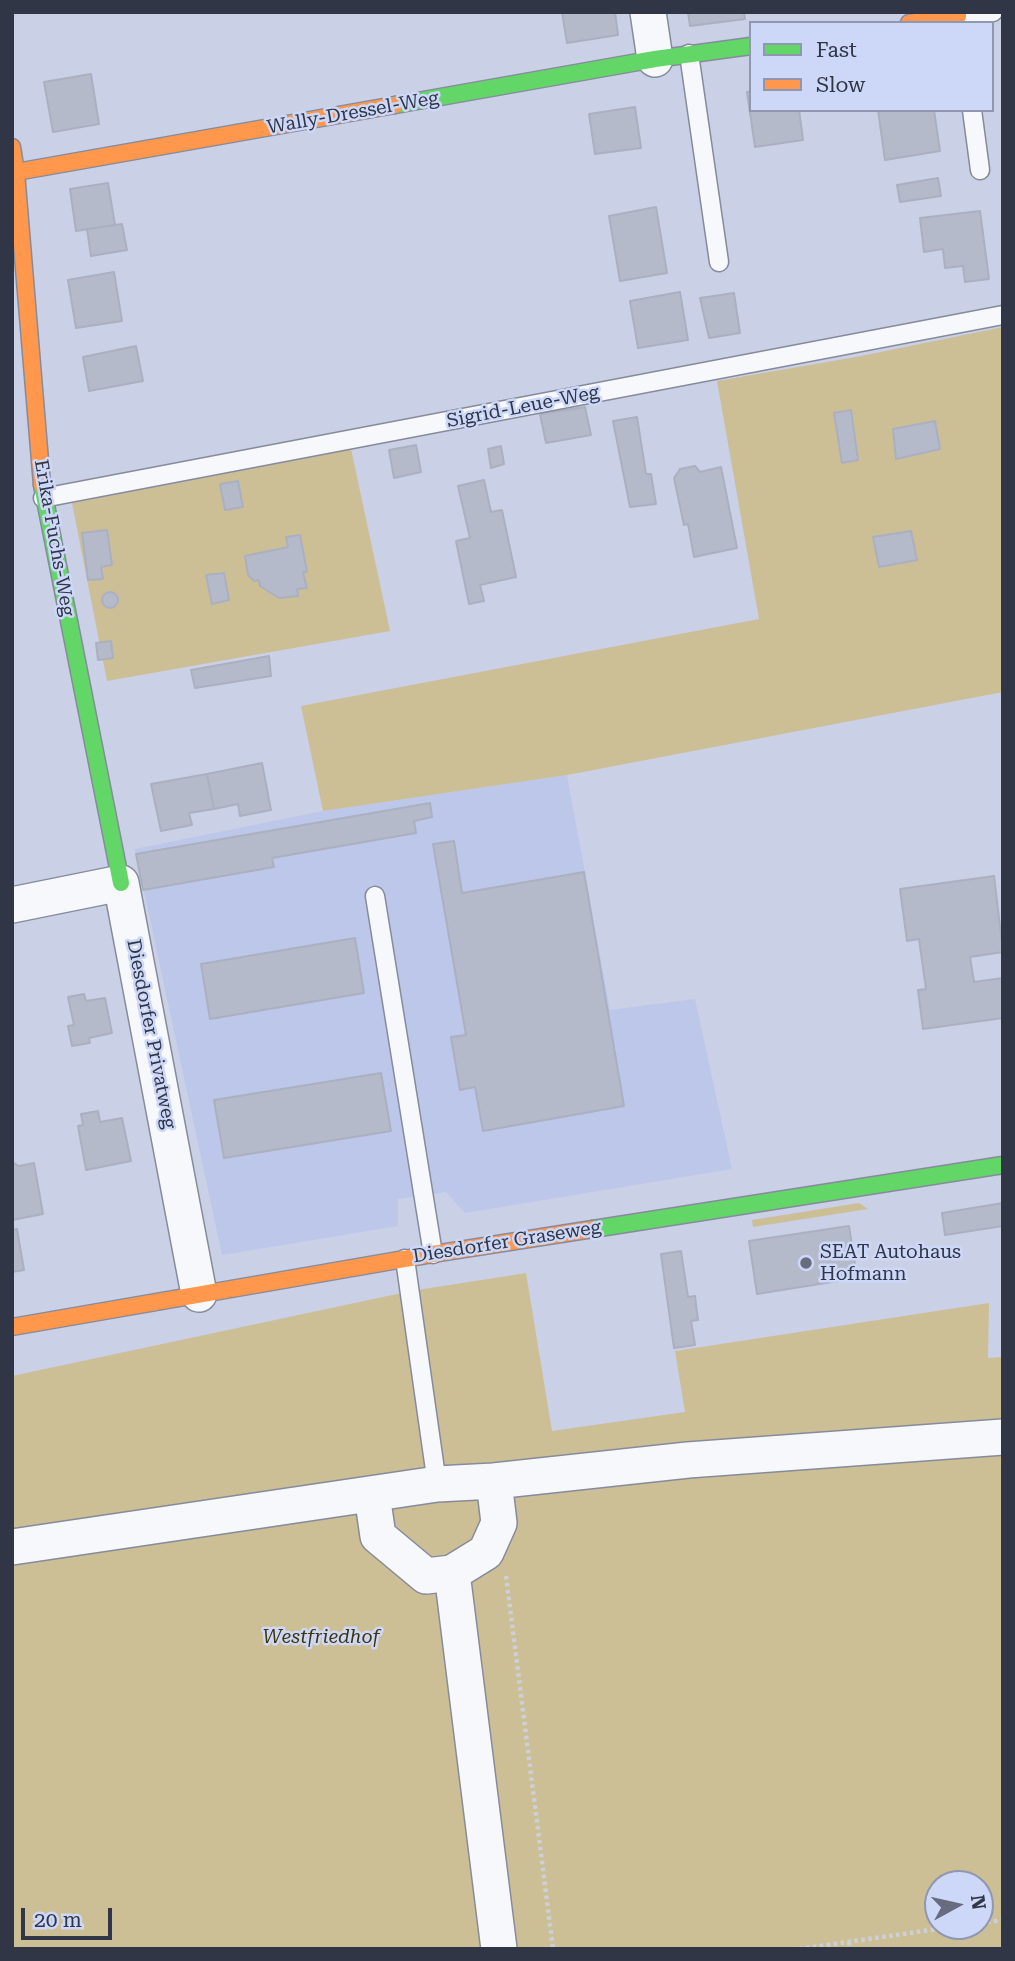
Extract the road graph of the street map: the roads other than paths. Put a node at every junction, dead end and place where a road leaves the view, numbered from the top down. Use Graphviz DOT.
graph roads {
  1 [pos="648,12"];
  2 [pos="993,12"];
  3 [pos="959,17"];
  4 [pos="926,21"];
  5 [pos="749,46"];
  6 [pos="689,54"];
  7 [pos="655,59"];
  8 [pos="972,112"];
  9 [pos="12,146"];
  10 [pos="980,170"];
  11 [pos="16,172"];
  12 [pos="719,262"];
  13 [pos="1003,315"];
  14 [pos="43,498"];
  15 [pos="121,883"];
  16 [pos="375,895"];
  17 [pos="12,905"];
  18 [pos="1003,1165"];
  19 [pos="433,1254"];
  20 [pos="405,1259"];
  21 [pos="199,1294"];
  22 [pos="12,1327"];
  23 [pos="1003,1437"];
  24 [pos="494,1481"];
  25 [pos="437,1484"];
  26 [pos="372,1495"];
  27 [pos="12,1547"];
  28 [pos="452,1573"];
  29 [pos="499,1949"];
  1 -- 7 [label="street"];
  2 -- 3 [label="lane"];
  3 -- 4 [label="street"];
  5 -- 6 [label="street, Wally-Dressel-Weg"];
  6 -- 7 [label="street, Wally-Dressel-Weg"];
  6 -- 12 [label="lane"];
  7 -- 11 [label="street, Wally-Dressel-Weg"];
  8 -- 10 [label="lane"];
  9 -- 11 [label="street, Erika-Fuchs-Weg"];
  11 -- 14 [label="street, Erika-Fuchs-Weg"];
  13 -- 14 [label="lane, Sigrid-Leue-Weg"];
  14 -- 15 [label="street, Erika-Fuchs-Weg"];
  15 -- 17 [label="street"];
  15 -- 21 [label="street, Diesdorfer Privatweg"];
  16 -- 19 [label="lane"];
  18 -- 19 [label="street, Diesdorfer Graseweg"];
  19 -- 20 [label="street, Diesdorfer Graseweg"];
  20 -- 21 [label="street, Diesdorfer Graseweg"];
  20 -- 25 [label="lane"];
  21 -- 22 [label="street, Diesdorfer Graseweg"];
  23 -- 24 [label="street"];
  24 -- 25 [label="street"];
  24 -- 28 [label="street"];
  25 -- 26 [label="street"];
  26 -- 27 [label="street"];
  26 -- 28 [label="street"];
  28 -- 29 [label="street"];
}
